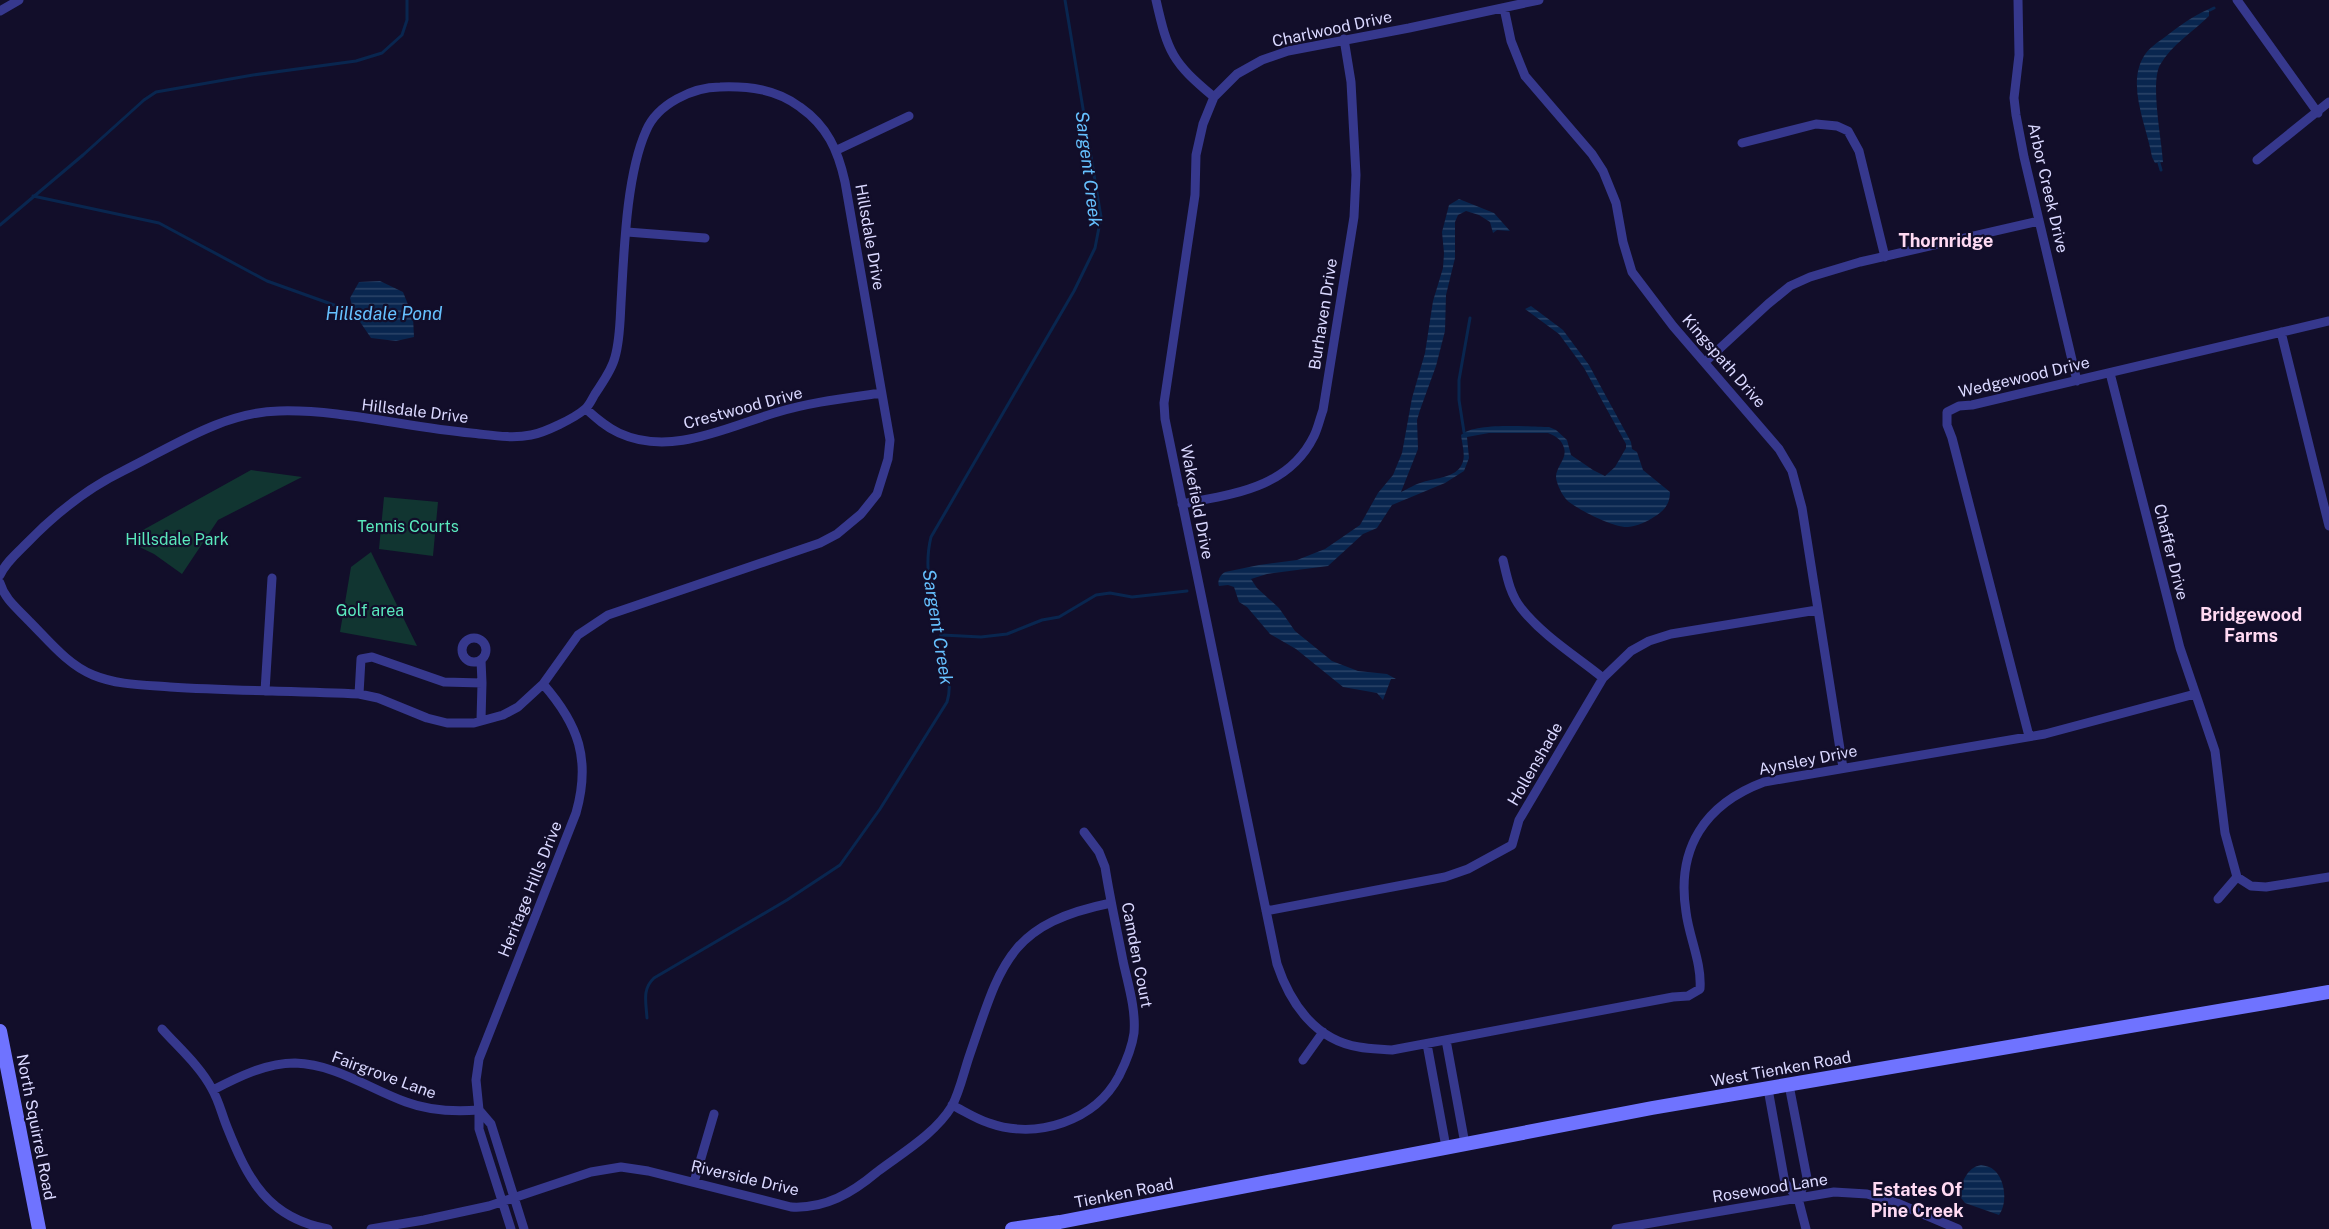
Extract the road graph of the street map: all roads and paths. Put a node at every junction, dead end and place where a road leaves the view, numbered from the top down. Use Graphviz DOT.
graph roads {
  1 [pos="19,0"];
  2 [pos="1156,0"];
  3 [pos="1539,0"];
  4 [pos="2018,0"];
  5 [pos="2237,0"];
  6 [pos="1504,8"];
  7 [pos="0,11"];
  8 [pos="1344,39"];
  9 [pos="1214,97"];
  10 [pos="2329,102"];
  11 [pos="2318,112"];
  12 [pos="909,116"];
  13 [pos="1742,143"];
  14 [pos="837,150"];
  15 [pos="2257,160"];
  16 [pos="2039,221"];
  17 [pos="627,232"];
  18 [pos="705,238"];
  19 [pos="1885,257"];
  20 [pos="2329,321"];
  21 [pos="2281,332"];
  22 [pos="1704,362"];
  23 [pos="2110,373"];
  24 [pos="2077,381"];
  25 [pos="881,393"];
  26 [pos="586,409"];
  27 [pos="1182,504"];
  28 [pos="2329,526"];
  29 [pos="1503,561"];
  30 [pos="0,574"];
  31 [pos="272,578"];
  32 [pos="0,583"];
  33 [pos="1817,610"];
  34 [pos="481,660"];
  35 [pos="1603,678"];
  36 [pos="482,683"];
  37 [pos="543,684"];
  38 [pos="265,691"];
  39 [pos="359,694"];
  40 [pos="2195,694"];
  41 [pos="481,720"];
  42 [pos="2029,736"];
  43 [pos="1843,768"];
  44 [pos="1084,832"];
  45 [pos="2237,877"];
  46 [pos="2329,877"];
  47 [pos="2218,898"];
  48 [pos="1111,903"];
  49 [pos="1266,911"];
  50 [pos="2329,992"];
  51 [pos="162,1029"];
  52 [pos="0,1031"];
  53 [pos="1323,1032"];
  54 [pos="1446,1040"];
  55 [pos="1427,1044"];
  56 [pos="1303,1060"];
  57 [pos="1789,1085"];
  58 [pos="1768,1089"];
  59 [pos="213,1090"];
  60 [pos="952,1105"];
  61 [pos="479,1110"];
  62 [pos="714,1114"];
  63 [pos="1466,1144"];
  64 [pos="1446,1147"];
  65 [pos="694,1182"];
  66 [pos="1241,1186"];
  67 [pos="514,1198"];
  68 [pos="1798,1198"];
  69 [pos="502,1202"];
  70 [pos="1061,1225"];
  71 [pos="1045,1226"];
  72 [pos="39,1229"];
  73 [pos="328,1229"];
  74 [pos="371,1229"];
  75 [pos="511,1229"];
  76 [pos="525,1229"];
  77 [pos="1012,1229"];
  78 [pos="1617,1229"];
  79 [pos="1806,1229"];
  80 [pos="1958,1229"];
  1 -- 7 [label="street"];
  2 -- 9 [label="street"];
  3 -- 6 [label="street, Charlwood Drive"];
  4 -- 16 [label="street, Arbor Creek Drive"];
  5 -- 11 [label="street"];
  6 -- 8 [label="street, Charlwood Drive"];
  6 -- 22 [label="street, Kingspath Drive"];
  8 -- 9 [label="street, Charlwood Drive"];
  8 -- 27 [label="street, Burhaven Drive"];
  9 -- 27 [label="street, Wakefield Drive"];
  10 -- 11 [label="street"];
  11 -- 15 [label="street"];
  12 -- 14 [label="street"];
  13 -- 19 [label="street"];
  14 -- 17 [label="street, Hillsdale Drive"];
  14 -- 25 [label="street, Hillsdale Drive"];
  16 -- 19 [label="street"];
  16 -- 24 [label="street, Arbor Creek Drive"];
  17 -- 18 [label="street"];
  17 -- 26 [label="street, Hillsdale Drive"];
  19 -- 22 [label="street"];
  20 -- 21 [label="street, Wedgewood Drive"];
  21 -- 23 [label="street, Wedgewood Drive"];
  21 -- 28 [label="street"];
  22 -- 33 [label="street, Kingspath Drive"];
  23 -- 24 [label="street, Wedgewood Drive"];
  23 -- 40 [label="street, Chaffer Drive"];
  24 -- 42 [label="street, Wedgewood Drive"];
  25 -- 26 [label="street, Crestwood Drive"];
  25 -- 37 [label="street, Hillsdale Drive"];
  26 -- 30 [label="street, Hillsdale Drive"];
  27 -- 49 [label="street, Wakefield Drive"];
  29 -- 35 [label="street"];
  31 -- 38 [label="street"];
  32 -- 38 [label="street, Hillsdale Drive"];
  33 -- 35 [label="street, Hollenshade"];
  33 -- 43 [label="street, Kingspath Drive"];
  34 -- 36 [label="street"];
  35 -- 49 [label="street, Hollenshade"];
  36 -- 39 [label="street"];
  36 -- 41 [label="street"];
  37 -- 41 [label="street, Hillsdale Drive"];
  37 -- 61 [label="street, Heritage Hills Drive"];
  38 -- 39 [label="street, Hillsdale Drive"];
  39 -- 41 [label="street, Hillsdale Drive"];
  40 -- 42 [label="street, Aynsley Drive"];
  40 -- 45 [label="street, Chaffer Drive"];
  42 -- 43 [label="street, Aynsley Drive"];
  43 -- 54 [label="street, Aynsley Drive"];
  44 -- 48 [label="street, Camden Court"];
  45 -- 46 [label="street"];
  45 -- 47 [label="street"];
  48 -- 60 [label="street, Riverside Drive"];
  48 -- 60 [label="street, Camden Court"];
  49 -- 53 [label="street, Wakefield Drive"];
  50 -- 57 [label="street, West Tienken Road"];
  51 -- 59 [label="street"];
  52 -- 72 [label="street, North Squirrel Road"];
  53 -- 55 [label="street, Aynsley Drive"];
  53 -- 56 [label="street"];
  54 -- 55 [label="street, Aynsley Drive"];
  54 -- 63 [label="street"];
  55 -- 64 [label="street"];
  57 -- 58 [label="street, West Tienken Road"];
  57 -- 68 [label="street"];
  58 -- 63 [label="street, West Tienken Road"];
  58 -- 68 [label="street"];
  59 -- 61 [label="street, Fairgrove Lane"];
  59 -- 73 [label="street"];
  60 -- 65 [label="street, Riverside Drive"];
  61 -- 67 [label="street, Heritage Hills Drive"];
  61 -- 69 [label="street, Heritage Hills Drive"];
  62 -- 65 [label="street"];
  63 -- 64 [label="street, West Tienken Road"];
  64 -- 66 [label="street, West Tienken Road"];
  65 -- 67 [label="street, Riverside Drive"];
  66 -- 70 [label="street, Tienken Road"];
  67 -- 69 [label="street, Riverside Drive"];
  67 -- 76 [label="street, Heritage Hills Drive"];
  68 -- 78 [label="street, Rosewood Lane"];
  68 -- 79 [label="street"];
  68 -- 80 [label="street, Rosewood Lane"];
  69 -- 74 [label="street, Riverside Drive"];
  69 -- 75 [label="street, Heritage Hills Drive"];
  70 -- 71 [label="street, Tienken Road"];
  71 -- 77 [label="street, Tienken Road"];
}
